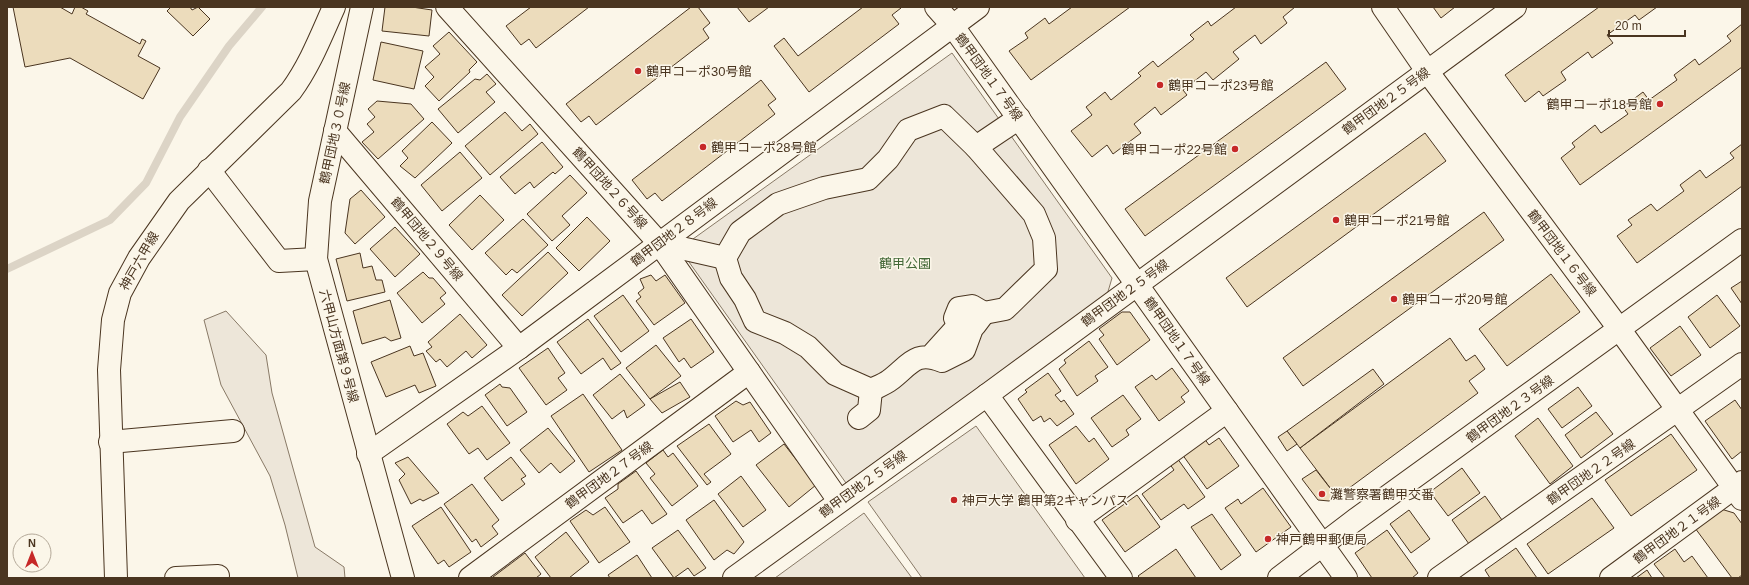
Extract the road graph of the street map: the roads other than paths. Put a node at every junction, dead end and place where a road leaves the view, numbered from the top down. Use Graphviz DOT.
graph roads {
  1 [pos="334,7"];
  2 [pos="362,7"];
  3 [pos="447,7"];
  4 [pos="936,7"];
  5 [pos="978,7"];
  6 [pos="1383,7"];
  7 [pos="1515,7"];
  8 [pos="952,26"];
  9 [pos="1427,71"];
  10 [pos="1018,118"];
  11 [pos="335,131"];
  12 [pos="976,147"];
  13 [pos="209,170"];
  14 [pos="1742,240"];
  15 [pos="659,243"];
  16 [pos="725,258"];
  17 [pos="316,259"];
  18 [pos="1136,284"];
  19 [pos="1620,330"];
  20 [pos="519,348"];
  21 [pos="1742,364"];
  22 [pos="749,372"];
  23 [pos="870,390"];
  24 [pos="987,395"];
  25 [pos="1678,410"];
  26 [pos="1227,411"];
  27 [pos="859,418"];
  28 [pos="233,432"];
  29 [pos="110,442"];
  30 [pos="368,454"];
  31 [pos="1739,490"];
  32 [pos="839,501"];
  33 [pos="1077,520"];
  34 [pos="1324,546"];
  35 [pos="218,576"];
  36 [pos="116,578"];
  37 [pos="176,578"];
  38 [pos="403,578"];
  39 [pos="470,578"];
  40 [pos="734,578"];
  41 [pos="1121,578"];
  42 [pos="1279,578"];
  43 [pos="1346,578"];
  44 [pos="1439,578"];
  45 [pos="1611,578"];
  1 -- 13 [label="street, 神戸六甲線"];
  2 -- 11 [label="street, 鶴甲団地３０号線"];
  3 -- 15 [label="street, 鶴甲団地２６号線"];
  4 -- 8 [label="street, 鶴甲団地１７号線"];
  5 -- 8 [label="street, 鶴甲団地２８号線"];
  6 -- 9 [label="street, 鶴甲団地１６号線"];
  7 -- 9 [label="street, 鶴甲団地２５号線"];
  8 -- 10 [label="street, 鶴甲団地１７号線"];
  8 -- 15 [label="street, 鶴甲団地２８号線"];
  9 -- 18 [label="street, 鶴甲団地２５号線"];
  9 -- 19 [label="street, 鶴甲団地１６号線"];
  10 -- 12 [label="street"];
  10 -- 18 [label="street, 鶴甲団地１７号線"];
  11 -- 17 [label="street, 鶴甲団地３０号線"];
  11 -- 20 [label="street, 鶴甲団地２９号線"];
  12 -- 16 [label="street"];
  12 -- 23 [label="street"];
  13 -- 17 [label="street"];
  13 -- 29 [label="street, 神戸六甲線"];
  14 -- 19 [label="street, 鶴甲団地２３号線"];
  15 -- 16 [label="street"];
  15 -- 20 [label="street, 鶴甲団地２８号線"];
  15 -- 22 [label="street, 鶴甲団地２６号線"];
  16 -- 23 [label="street"];
  17 -- 30 [label="street, 六甲山方面第９号線"];
  18 -- 24 [label="street, 鶴甲団地２５号線"];
  18 -- 26 [label="street, 鶴甲団地１７号線"];
  19 -- 25 [label="street, 鶴甲団地１６号線"];
  19 -- 34 [label="street, 鶴甲団地２３号線"];
  20 -- 30 [label="street, 鶴甲団地２８号線"];
  21 -- 25 [label="street, 鶴甲団地２２号線"];
  22 -- 32 [label="street, 鶴甲団地２６号線"];
  22 -- 39 [label="street, 鶴甲団地２７号線"];
  23 -- 27 [label="street"];
  24 -- 32 [label="street, 鶴甲団地２５号線"];
  24 -- 33 [label="street"];
  25 -- 31 [label="street, 鶴甲団地１６号線"];
  25 -- 44 [label="street, 鶴甲団地２２号線"];
  26 -- 33 [label="street"];
  26 -- 34 [label="street, 鶴甲団地１７号線"];
  28 -- 29 [label="street"];
  29 -- 36 [label="street, 神戸六甲線"];
  30 -- 38 [label="street, 六甲山方面第９号線"];
  31 -- 45 [label="street, 鶴甲団地２１号線"];
  32 -- 40 [label="street, 鶴甲団地２５号線"];
  33 -- 41 [label="street"];
  34 -- 42 [label="street, 鶴甲団地２３号線"];
  34 -- 43 [label="street, 鶴甲団地１７号線"];
  35 -- 37 [label="street"];
}
